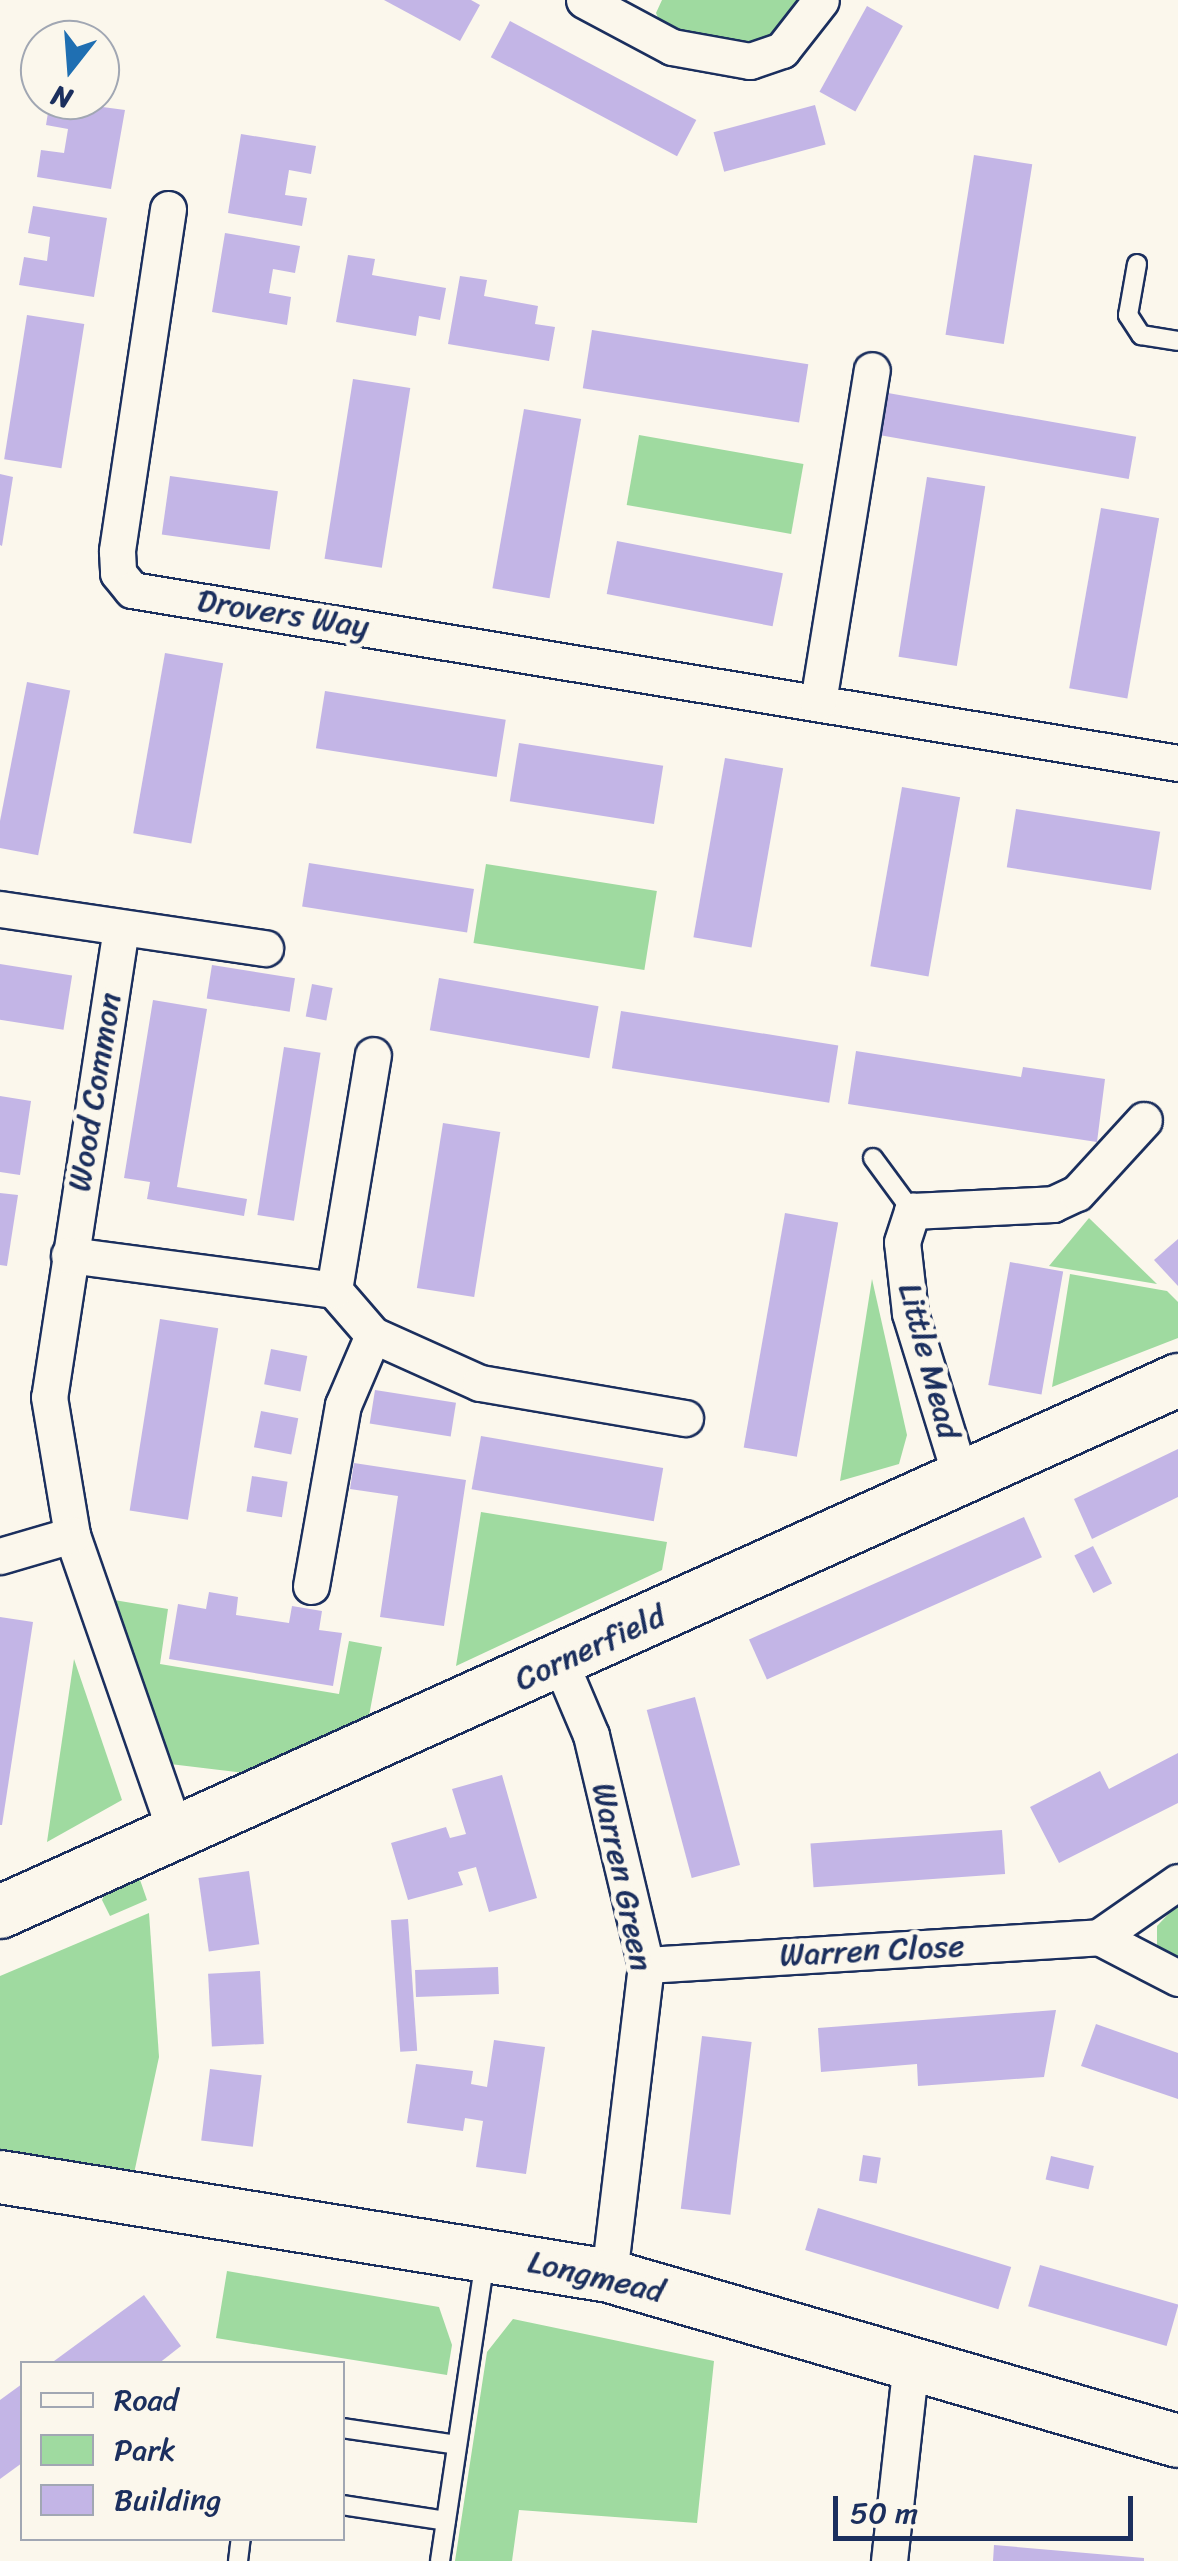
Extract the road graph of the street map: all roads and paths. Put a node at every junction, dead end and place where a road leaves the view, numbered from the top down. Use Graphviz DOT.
graph roads {
  1 [pos="584,0"];
  2 [pos="821,0"];
  3 [pos="168,209"];
  4 [pos="1136,264"];
  5 [pos="1178,341"];
  6 [pos="872,370"];
  7 [pos="818,702"];
  8 [pos="1178,764"];
  9 [pos="0,910"];
  10 [pos="120,928"];
  11 [pos="266,948"];
  12 [pos="372,1055"];
  13 [pos="1144,1120"];
  14 [pos="872,1158"];
  15 [pos="912,1211"];
  16 [pos="69,1255"];
  17 [pos="334,1290"];
  18 [pos="373,1335"];
  19 [pos="1178,1380"];
  20 [pos="686,1418"];
  21 [pos="961,1478"];
  22 [pos="72,1535"];
  23 [pos="0,1556"];
  24 [pos="311,1586"];
  25 [pos="560,1662"];
  26 [pos="176,1833"];
  27 [pos="1178,1882"];
  28 [pos="0,1912"];
  29 [pos="1098,1937"];
  30 [pos="646,1965"];
  31 [pos="1178,1978"];
  32 [pos="0,2177"];
  33 [pos="486,2252"];
  34 [pos="609,2276"];
  35 [pos="911,2363"];
  36 [pos="345,2428"];
  37 [pos="1178,2441"];
  38 [pos="457,2444"];
  39 [pos="345,2505"];
  40 [pos="446,2521"];
  41 [pos="440,2561"];
  42 [pos="889,2561"];
  1 -- 2 [label="street"];
  3 -- 7 [label="street, Drovers Way"];
  4 -- 5 [label="lane"];
  6 -- 7 [label="street"];
  7 -- 8 [label="street, Drovers Way"];
  9 -- 10 [label="street"];
  10 -- 11 [label="street"];
  10 -- 16 [label="street, Wood Common"];
  12 -- 17 [label="street"];
  13 -- 15 [label="street"];
  14 -- 15 [label="lane"];
  15 -- 21 [label="street, Little Mead"];
  16 -- 17 [label="street"];
  16 -- 22 [label="street, Wood Common"];
  17 -- 18 [label="street"];
  18 -- 20 [label="street"];
  18 -- 24 [label="street"];
  19 -- 21 [label="street, Cornerfield"];
  21 -- 25 [label="street, Cornerfield"];
  22 -- 23 [label="street"];
  22 -- 26 [label="street, Wood Common"];
  25 -- 26 [label="street, Cornerfield"];
  25 -- 30 [label="street, Warren Green"];
  26 -- 28 [label="street, Cornerfield"];
  27 -- 29 [label="street"];
  29 -- 30 [label="street, Warren Close"];
  29 -- 31 [label="street"];
  30 -- 34 [label="street, Warren Green"];
  32 -- 33 [label="street, Longmead"];
  33 -- 34 [label="street, Longmead"];
  33 -- 38 [label="lane"];
  34 -- 35 [label="street, Longmead"];
  35 -- 37 [label="street, Longmead"];
  35 -- 42 [label="street"];
  36 -- 38 [label="lane"];
  38 -- 40 [label="lane"];
  39 -- 40 [label="lane"];
  40 -- 41 [label="lane"];
}
